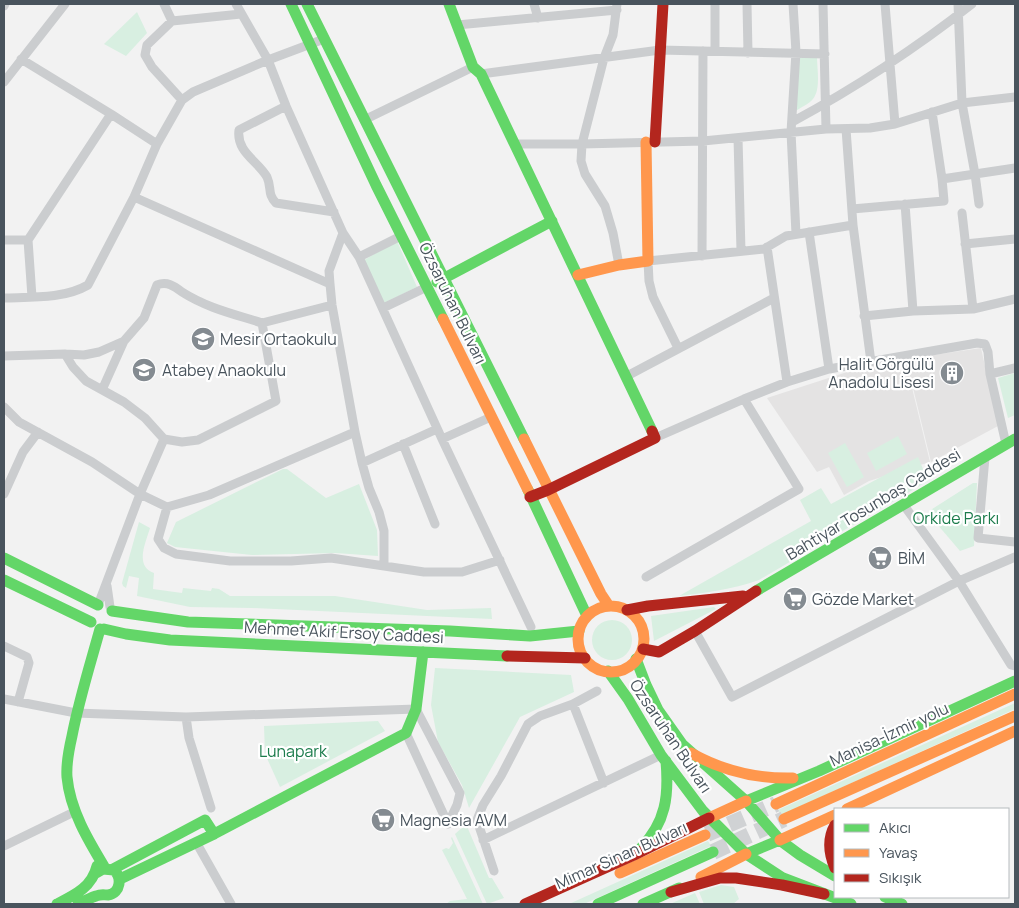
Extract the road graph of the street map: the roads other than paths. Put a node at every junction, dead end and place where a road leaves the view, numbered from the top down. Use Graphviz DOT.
graph roads {
  1 [pos="64,4"];
  2 [pos="164,4"];
  3 [pos="236,4"];
  4 [pos="291,4"];
  5 [pos="306,4"];
  6 [pos="449,4"];
  7 [pos="534,4"];
  8 [pos="663,4"];
  9 [pos="715,4"];
  10 [pos="747,4"];
  11 [pos="793,4"];
  12 [pos="823,4"];
  13 [pos="885,4"];
  14 [pos="958,4"];
  15 [pos="972,4"];
  16 [pos="617,7"];
  17 [pos="242,14"];
  18 [pos="958,15"];
  19 [pos="538,18"];
  20 [pos="172,21"];
  21 [pos="457,25"];
  22 [pos="324,39"];
  23 [pos="310,44"];
  24 [pos="660,50"];
  25 [pos="703,51"];
  26 [pos="715,51"];
  27 [pos="796,52"];
  28 [pos="748,53"];
  29 [pos="825,54"];
  30 [pos="21,58"];
  31 [pos="604,58"];
  32 [pos="268,60"];
  33 [pos="889,64"];
  34 [pos="477,70"];
  35 [pos="4,82"];
  36 [pos="1015,97"];
  37 [pos="182,100"];
  38 [pos="962,103"];
  39 [pos="825,104"];
  40 [pos="286,106"];
  41 [pos="932,112"];
  42 [pos="111,114"];
  43 [pos="364,120"];
  44 [pos="792,122"];
  45 [pos="895,124"];
  46 [pos="826,129"];
  47 [pos="846,129"];
  48 [pos="791,132"];
  49 [pos="738,138"];
  50 [pos="704,140"];
  51 [pos="650,142"];
  52 [pos="157,144"];
  53 [pos="515,144"];
  54 [pos="582,144"];
  55 [pos="1015,168"];
  56 [pos="975,174"];
  57 [pos="942,179"];
  58 [pos="134,197"];
  59 [pos="905,204"];
  60 [pos="979,204"];
  61 [pos="852,210"];
  62 [pos="334,212"];
  63 [pos="962,213"];
  64 [pos="552,221"];
  65 [pos="853,225"];
  66 [pos="808,232"];
  67 [pos="343,233"];
  68 [pos="796,234"];
  69 [pos="401,236"];
  70 [pos="1015,239"];
  71 [pos="4,240"];
  72 [pos="28,240"];
  73 [pos="965,244"];
  74 [pos="767,247"];
  75 [pos="741,252"];
  76 [pos="702,256"];
  77 [pos="359,257"];
  78 [pos="648,261"];
  79 [pos="619,266"];
  80 [pos="578,275"];
  81 [pos="444,278"];
  82 [pos="330,284"];
  83 [pos="427,287"];
  84 [pos="32,297"];
  85 [pos="4,298"];
  86 [pos="774,298"];
  87 [pos="1015,299"];
  88 [pos="332,306"];
  89 [pos="383,308"];
  90 [pos="973,309"];
  91 [pos="913,311"];
  92 [pos="864,316"];
  93 [pos="262,323"];
  94 [pos="124,342"];
  95 [pos="678,348"];
  96 [pos="66,354"];
  97 [pos="4,356"];
  98 [pos="871,362"];
  99 [pos="1015,368"];
  100 [pos="829,369"];
  101 [pos="990,374"];
  102 [pos="626,376"];
  103 [pos="787,382"];
  104 [pos="102,390"];
  105 [pos="744,399"];
  106 [pos="4,407"];
  107 [pos="491,417"];
  108 [pos="437,429"];
  109 [pos="38,432"];
  110 [pos="355,432"];
  111 [pos="655,438"];
  112 [pos="164,439"];
  113 [pos="442,440"];
  114 [pos="1011,441"];
  115 [pos="402,444"];
  116 [pos="985,457"];
  117 [pos="362,464"];
  118 [pos="548,490"];
  119 [pos="4,494"];
  120 [pos="140,494"];
  121 [pos="530,497"];
  122 [pos="904,504"];
  123 [pos="167,507"];
  124 [pos="435,524"];
  125 [pos="1015,542"];
  126 [pos="1015,557"];
  127 [pos="4,558"];
  128 [pos="500,560"];
  129 [pos="384,565"];
  130 [pos="646,577"];
  131 [pos="4,580"];
  132 [pos="959,582"];
  133 [pos="107,583"];
  134 [pos="746,596"];
  135 [pos="98,605"];
  136 [pos="609,606"];
  137 [pos="111,609"];
  138 [pos="628,610"];
  139 [pos="587,616"];
  140 [pos="98,627"];
  141 [pos="531,627"];
  142 [pos="579,631"];
  143 [pos="695,631"];
  144 [pos="4,646"];
  145 [pos="423,652"];
  146 [pos="640,654"];
  147 [pos="585,658"];
  148 [pos="1015,666"];
  149 [pos="608,671"];
  150 [pos="1015,681"];
  151 [pos="597,691"];
  152 [pos="1015,694"];
  153 [pos="4,699"];
  154 [pos="18,702"];
  155 [pos="573,704"];
  156 [pos="416,709"];
  157 [pos="76,713"];
  158 [pos="1015,716"];
  159 [pos="186,717"];
  160 [pos="1015,731"];
  161 [pos="406,733"];
  162 [pos="691,753"];
  163 [pos="663,758"];
  164 [pos="820,771"];
  165 [pos="604,783"];
  166 [pos="770,792"];
  167 [pos="746,801"];
  168 [pos="776,804"];
  169 [pos="210,808"];
  170 [pos="851,808"];
  171 [pos="76,811"];
  172 [pos="834,815"];
  173 [pos="709,818"];
  174 [pos="784,820"];
  175 [pos="834,826"];
  176 [pos="214,834"];
  177 [pos="794,834"];
  178 [pos="705,835"];
  179 [pos="482,840"];
  180 [pos="780,840"];
  181 [pos="196,842"];
  182 [pos="4,846"];
  183 [pos="713,852"];
  184 [pos="634,854"];
  185 [pos="746,854"];
  186 [pos="834,866"];
  187 [pos="494,871"];
  188 [pos="102,872"];
  189 [pos="834,875"];
  190 [pos="120,879"];
  191 [pos="671,892"];
  192 [pos="104,894"];
  193 [pos="824,894"];
  194 [pos="834,898"];
  195 [pos="835,898"];
  196 [pos="887,898"];
  197 [pos="57,904"];
  198 [pos="78,904"];
  199 [pos="231,904"];
  200 [pos="525,904"];
  201 [pos="551,904"];
  202 [pos="598,904"];
  203 [pos="643,904"];
  204 [pos="851,904"];
  205 [pos="902,904"];
  1 -- 30 [label="street"];
  2 -- 20 [label="street"];
  3 -- 17 [label="street"];
  4 -- 23 [label="main road, Özsaruhan Bulvarı"];
  5 -- 22 [label="main road, Özsaruhan Bulvarı"];
  6 -- 21 [label="main road"];
  7 -- 19 [label="street"];
  8 -- 24 [label="main road"];
  9 -- 26 [label="street"];
  10 -- 28 [label="street"];
  11 -- 27 [label="street"];
  12 -- 29 [label="street"];
  13 -- 33 [label="street"];
  14 -- 18 [label="street"];
  15 -- 18 [label="street"];
  16 -- 19 [label="street"];
  16 -- 31 [label="street"];
  17 -- 20 [label="street"];
  17 -- 32 [label="street"];
  18 -- 33 [label="street"];
  18 -- 38 [label="street"];
  19 -- 21 [label="street"];
  20 -- 37 [label="street"];
  21 -- 34 [label="main road"];
  22 -- 23 [label="street"];
  22 -- 43 [label="main road, Özsaruhan Bulvarı"];
  23 -- 32 [label="street"];
  23 -- 69 [label="main road, Özsaruhan Bulvarı"];
  24 -- 25 [label="street"];
  24 -- 31 [label="street"];
  24 -- 51 [label="main road"];
  25 -- 26 [label="street"];
  25 -- 50 [label="street"];
  26 -- 28 [label="street"];
  27 -- 28 [label="street"];
  27 -- 29 [label="street"];
  27 -- 44 [label="street"];
  29 -- 39 [label="street"];
  30 -- 35 [label="street"];
  30 -- 42 [label="street"];
  31 -- 34 [label="street"];
  31 -- 54 [label="street"];
  32 -- 37 [label="street"];
  32 -- 40 [label="street"];
  33 -- 39 [label="street"];
  33 -- 45 [label="street"];
  34 -- 43 [label="street"];
  34 -- 53 [label="main road"];
  36 -- 38 [label="street"];
  37 -- 52 [label="street"];
  38 -- 41 [label="street"];
  38 -- 56 [label="street"];
  39 -- 44 [label="street"];
  39 -- 46 [label="street"];
  40 -- 62 [label="street"];
  40 -- 62 [label="street"];
  41 -- 45 [label="street"];
  41 -- 57 [label="street"];
  42 -- 52 [label="street"];
  42 -- 72 [label="street"];
  43 -- 81 [label="main road, Özsaruhan Bulvarı"];
  44 -- 48 [label="street"];
  45 -- 47 [label="street"];
  46 -- 47 [label="street"];
  46 -- 48 [label="street"];
  47 -- 61 [label="street"];
  48 -- 49 [label="street"];
  48 -- 68 [label="street"];
  49 -- 50 [label="street"];
  49 -- 75 [label="street"];
  50 -- 51 [label="street"];
  50 -- 76 [label="street"];
  51 -- 54 [label="street"];
  51 -- 78 [label="main road"];
  52 -- 58 [label="street"];
  53 -- 54 [label="street"];
  53 -- 64 [label="main road"];
  54 -- 79 [label="street"];
  55 -- 56 [label="street"];
  56 -- 57 [label="street"];
  56 -- 60 [label="street"];
  57 -- 59 [label="street"];
  58 -- 82 [label="street"];
  58 -- 84 [label="street"];
  59 -- 61 [label="street"];
  59 -- 91 [label="street"];
  61 -- 65 [label="street"];
  62 -- 67 [label="street"];
  63 -- 73 [label="street"];
  64 -- 80 [label="main road"];
  64 -- 81 [label="main road"];
  65 -- 66 [label="street"];
  65 -- 92 [label="street"];
  66 -- 68 [label="street"];
  66 -- 100 [label="street"];
  67 -- 77 [label="street"];
  67 -- 82 [label="street"];
  68 -- 74 [label="street"];
  69 -- 77 [label="street"];
  69 -- 83 [label="main road, Özsaruhan Bulvarı"];
  70 -- 73 [label="street"];
  71 -- 72 [label="street"];
  72 -- 84 [label="street"];
  73 -- 90 [label="street"];
  74 -- 75 [label="street"];
  74 -- 86 [label="street"];
  75 -- 76 [label="street"];
  76 -- 78 [label="street"];
  77 -- 89 [label="street"];
  78 -- 79 [label="main road"];
  78 -- 95 [label="street"];
  79 -- 80 [label="main road"];
  80 -- 102 [label="main road"];
  81 -- 83 [label="main road"];
  81 -- 118 [label="main road, Özsaruhan Bulvarı"];
  82 -- 88 [label="street"];
  83 -- 89 [label="street"];
  83 -- 107 [label="main road, Özsaruhan Bulvarı"];
  84 -- 85 [label="street"];
  86 -- 95 [label="street"];
  86 -- 103 [label="street"];
  87 -- 90 [label="street"];
  88 -- 93 [label="street"];
  88 -- 110 [label="street"];
  89 -- 108 [label="street"];
  90 -- 91 [label="street"];
  91 -- 92 [label="street"];
  92 -- 98 [label="street"];
  93 -- 94 [label="street"];
  93 -- 112 [label="street"];
  94 -- 96 [label="street"];
  94 -- 104 [label="street"];
  95 -- 102 [label="street"];
  96 -- 97 [label="street"];
  96 -- 104 [label="street"];
  98 -- 100 [label="street"];
  98 -- 101 [label="street"];
  99 -- 101 [label="street"];
  100 -- 103 [label="street"];
  101 -- 114 [label="street"];
  102 -- 111 [label="main road"];
  103 -- 105 [label="street"];
  104 -- 112 [label="street"];
  105 -- 111 [label="street"];
  105 -- 130 [label="street"];
  106 -- 109 [label="street"];
  107 -- 113 [label="street"];
  107 -- 121 [label="main road, Özsaruhan Bulvarı"];
  108 -- 113 [label="street"];
  108 -- 115 [label="street"];
  109 -- 119 [label="street"];
  109 -- 120 [label="street"];
  110 -- 117 [label="street"];
  110 -- 123 [label="street"];
  111 -- 118 [label="main road"];
  112 -- 120 [label="street"];
  113 -- 128 [label="street"];
  114 -- 116 [label="main road, Bahtiyar Tosunbaş Caddesi"];
  115 -- 117 [label="street"];
  115 -- 124 [label="street"];
  116 -- 122 [label="main road, Bahtiyar Tosunbaş Caddesi"];
  116 -- 125 [label="street"];
  117 -- 129 [label="street"];
  118 -- 121 [label="main road"];
  118 -- 136 [label="main road, Özsaruhan Bulvarı"];
  120 -- 123 [label="street"];
  120 -- 133 [label="street"];
  121 -- 139 [label="main road, Özsaruhan Bulvarı"];
  122 -- 132 [label="street"];
  122 -- 134 [label="main road, Bahtiyar Tosunbaş Caddesi"];
  123 -- 129 [label="street"];
  126 -- 132 [label="street"];
  127 -- 135 [label="main road"];
  128 -- 129 [label="street"];
  128 -- 141 [label="street"];
  131 -- 140 [label="main road, Mehmet Akif Ersoy Caddesi"];
  132 -- 143 [label="street"];
  132 -- 148 [label="street"];
  133 -- 135 [label="street"];
  133 -- 137 [label="street"];
  134 -- 138 [label="main road, Bahtiyar Tosunbaş Caddesi"];
  134 -- 143 [label="main road, Bahtiyar Tosunbaş Caddesi"];
  135 -- 137 [label="main road"];
  135 -- 140 [label="main road"];
  136 -- 138 [label="main road"];
  136 -- 139 [label="main road"];
  137 -- 140 [label="main road"];
  137 -- 142 [label="main road, Mehmet Akif Ersoy Caddesi"];
  138 -- 146 [label="main road"];
  139 -- 142 [label="main road"];
  140 -- 145 [label="main road, Mehmet Akif Ersoy Caddesi"];
  140 -- 157 [label="main road"];
  142 -- 147 [label="main road"];
  143 -- 146 [label="main road, Bahtiyar Tosunbaş Caddesi"];
  144 -- 154 [label="street"];
  145 -- 147 [label="main road, Mehmet Akif Ersoy Caddesi"];
  145 -- 156 [label="main road"];
  146 -- 149 [label="main road"];
  146 -- 162 [label="main road, Özsaruhan Bulvarı"];
  147 -- 149 [label="main road"];
  149 -- 163 [label="main road, Özsaruhan Bulvarı"];
  150 -- 164 [label="main road"];
  151 -- 155 [label="street"];
  152 -- 168 [label="main road, Manisa-İzmir yolu"];
  153 -- 154 [label="street"];
  154 -- 157 [label="street"];
  155 -- 165 [label="street"];
  155 -- 179 [label="street"];
  156 -- 159 [label="street"];
  156 -- 161 [label="main road"];
  156 -- 161 [label="street"];
  157 -- 159 [label="street"];
  157 -- 171 [label="main road"];
  158 -- 174 [label="main road"];
  159 -- 169 [label="street"];
  160 -- 170 [label="main road"];
  161 -- 176 [label="main road"];
  162 -- 164 [label="main road"];
  162 -- 167 [label="main road, Özsaruhan Bulvarı"];
  163 -- 165 [label="street"];
  163 -- 173 [label="main road, Özsaruhan Bulvarı"];
  163 -- 184 [label="main road"];
  164 -- 166 [label="main road"];
  165 -- 179 [label="street"];
  166 -- 167 [label="main road"];
  166 -- 177 [label="main road"];
  167 -- 173 [label="main road"];
  167 -- 180 [label="main road, Özsaruhan Bulvarı"];
  171 -- 182 [label="street"];
  171 -- 188 [label="main road"];
  172 -- 177 [label="main road"];
  173 -- 184 [label="main road"];
  173 -- 185 [label="main road, Özsaruhan Bulvarı"];
  175 -- 186 [label="main road"];
  176 -- 181 [label="main road"];
  176 -- 188 [label="main road"];
  177 -- 180 [label="main road"];
  178 -- 201 [label="main road, Mimar Sinan Bulvarı"];
  179 -- 187 [label="street"];
  180 -- 185 [label="main road"];
  180 -- 189 [label="main road, Özsaruhan Bulvarı"];
  181 -- 190 [label="main road"];
  181 -- 199 [label="street"];
  183 -- 202 [label="main road"];
  184 -- 200 [label="main road"];
  185 -- 191 [label="main road"];
  185 -- 193 [label="main road, Özsaruhan Bulvarı"];
  188 -- 190 [label="main road"];
  188 -- 192 [label="main road"];
  188 -- 197 [label="main road"];
  190 -- 192 [label="main road"];
  191 -- 193 [label="main road"];
  191 -- 203 [label="main road"];
  192 -- 198 [label="main road"];
  193 -- 194 [label="main road"];
  195 -- 204 [label="main road"];
  196 -- 205 [label="main road"];
}
